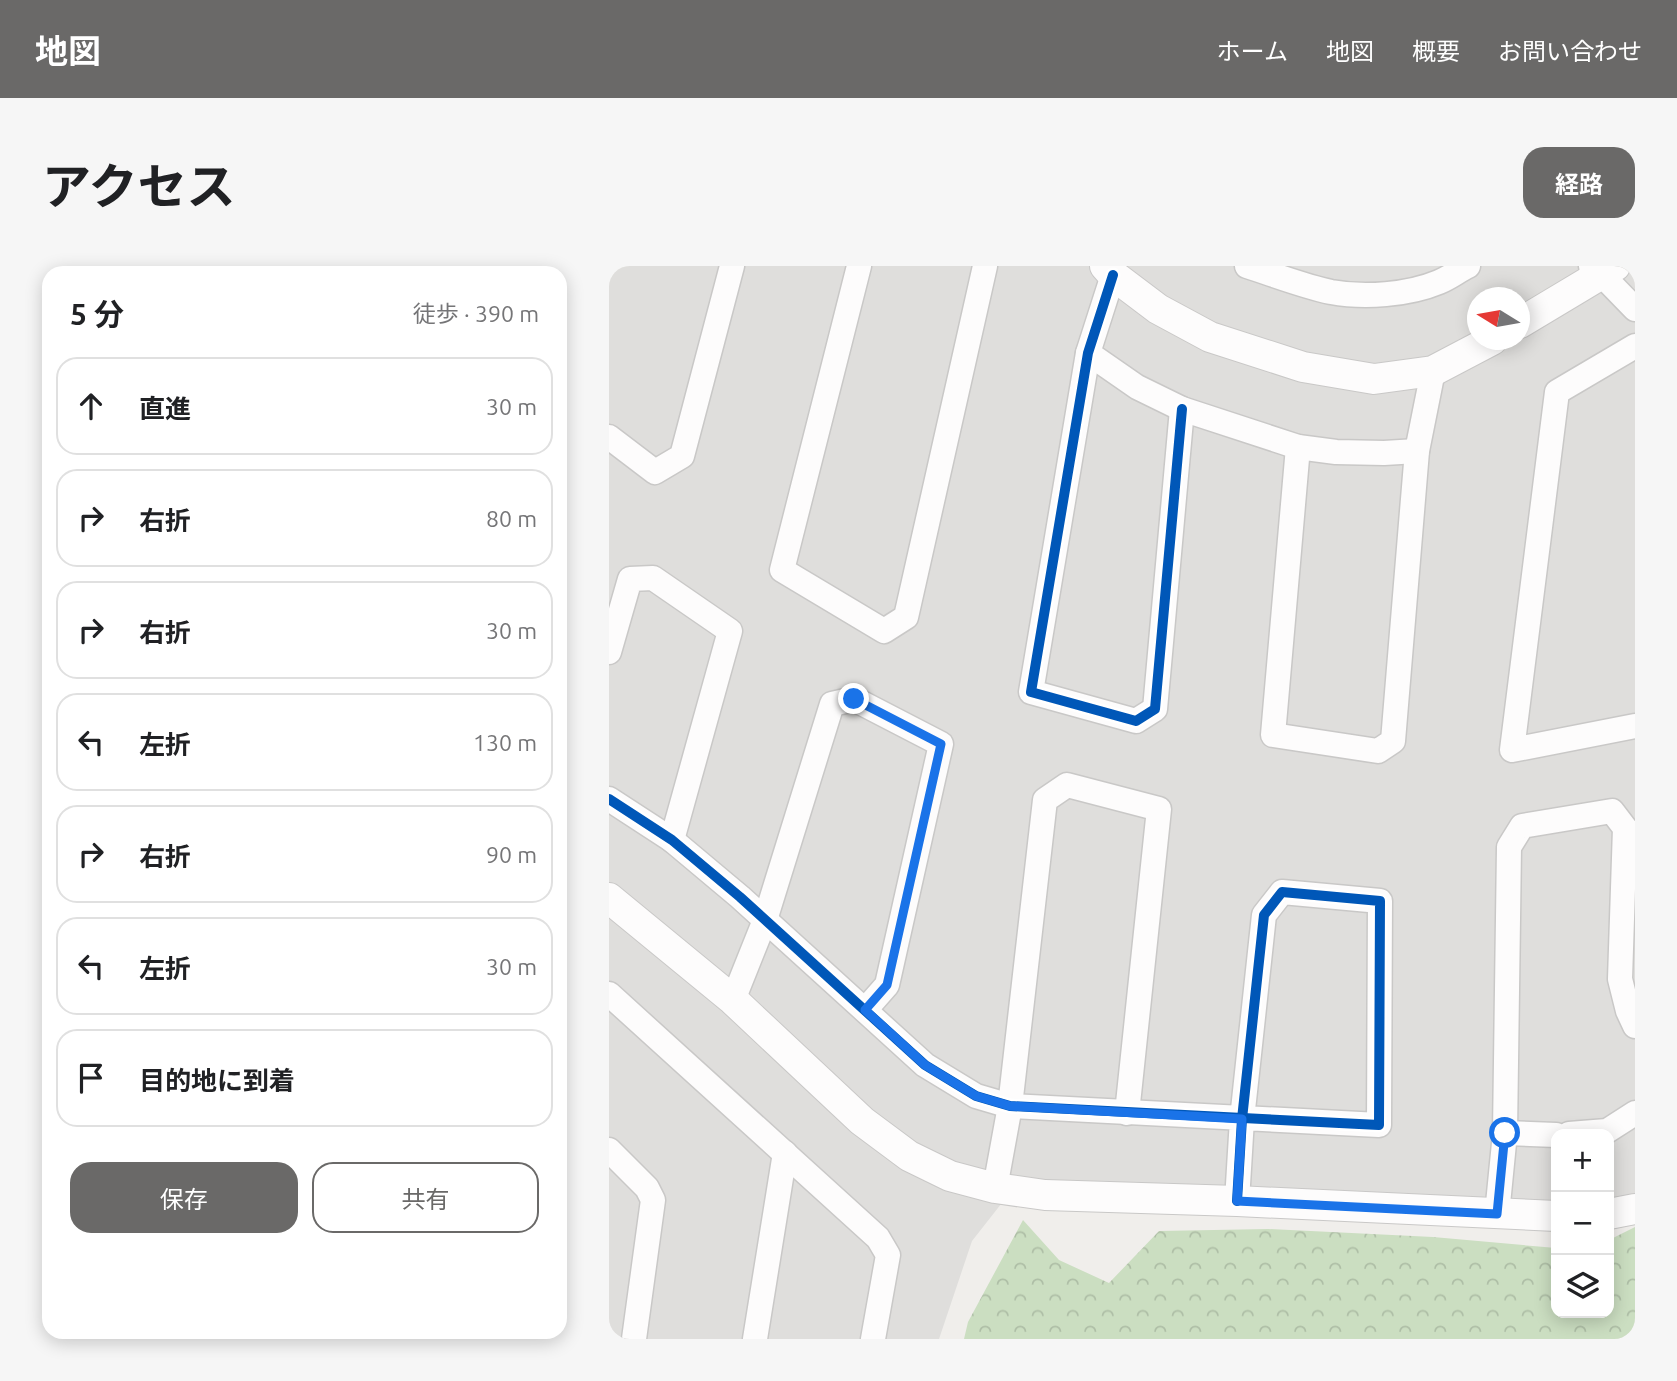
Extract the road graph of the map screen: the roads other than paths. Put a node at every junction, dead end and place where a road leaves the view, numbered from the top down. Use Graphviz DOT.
graph roads {
  1 [pos="732,266"];
  2 [pos="859,266"];
  3 [pos="985,266"];
  4 [pos="1247,266"];
  5 [pos="1468,266"];
  6 [pos="1602,269"];
  7 [pos="1109,270"];
  8 [pos="1635,309"];
  9 [pos="1530,316"];
  10 [pos="1635,346"];
  11 [pos="1473,350"];
  12 [pos="1088,354"];
  13 [pos="1433,371"];
  14 [pos="1182,409"];
  15 [pos="609,437"];
  16 [pos="1298,447"];
  17 [pos="1417,451"];
  18 [pos="609,652"];
  19 [pos="1635,726"];
  20 [pos="609,800"];
  21 [pos="672,840"];
  22 [pos="609,898"];
  23 [pos="765,920"];
  24 [pos="609,994"];
  25 [pos="733,1000"];
  26 [pos="865,1010"];
  27 [pos="1635,1026"];
  28 [pos="1010,1106"];
  29 [pos="1127,1113"];
  30 [pos="1635,1113"];
  31 [pos="1242,1119"];
  32 [pos="1611,1129"];
  33 [pos="1505,1133"];
  34 [pos="1551,1135"];
  35 [pos="609,1150"];
  36 [pos="785,1153"];
  37 [pos="995,1188"];
  38 [pos="1237,1201"];
  39 [pos="1635,1209"];
  40 [pos="1614,1213"];
  41 [pos="1497,1214"];
  42 [pos="1551,1216"];
  43 [pos="634,1339"];
  44 [pos="755,1339"];
  45 [pos="873,1339"];
  1 -- 15 [label="street"];
  2 -- 3 [label="street"];
  4 -- 5 [label="street"];
  6 -- 8 [label="street"];
  6 -- 9 [label="street"];
  7 -- 12 [label="street"];
  7 -- 13 [label="street"];
  10 -- 19 [label="street"];
  11 -- 13 [label="street"];
  12 -- 14 [label="street"];
  12 -- 14 [label="street"];
  13 -- 17 [label="street"];
  14 -- 16 [label="street"];
  16 -- 17 [label="street"];
  16 -- 17 [label="street"];
  18 -- 21 [label="street"];
  20 -- 21 [label="street"];
  21 -- 23 [label="street"];
  22 -- 25 [label="street"];
  23 -- 25 [label="street"];
  23 -- 26 [label="street"];
  23 -- 26 [label="street"];
  24 -- 36 [label="street"];
  25 -- 37 [label="street"];
  26 -- 28 [label="street"];
  27 -- 33 [label="street"];
  28 -- 29 [label="street"];
  28 -- 29 [label="street"];
  28 -- 37 [label="street"];
  29 -- 31 [label="street"];
  30 -- 32 [label="street"];
  31 -- 31 [label="street"];
  31 -- 38 [label="street"];
  33 -- 34 [label="street"];
  33 -- 41 [label="street"];
  35 -- 43 [label="street"];
  36 -- 44 [label="street"];
  36 -- 45 [label="street"];
  37 -- 38 [label="street"];
  38 -- 41 [label="street"];
  39 -- 40 [label="street"];
  41 -- 42 [label="street"];
}
